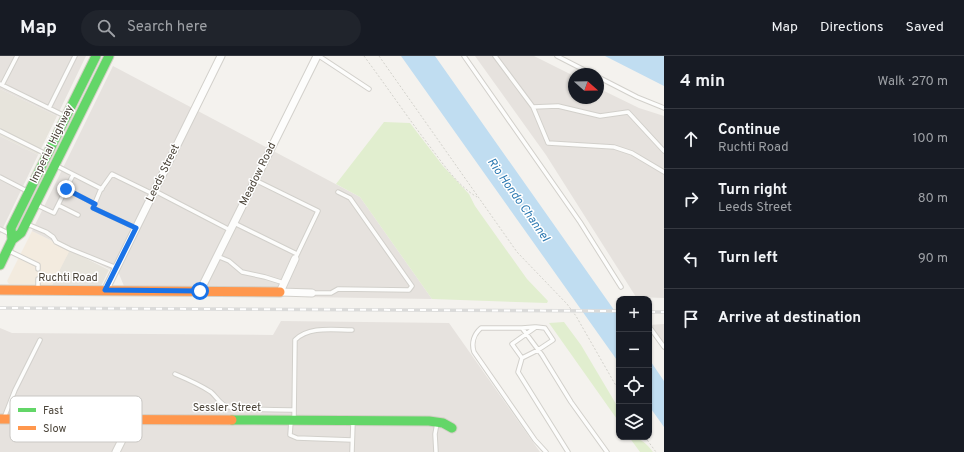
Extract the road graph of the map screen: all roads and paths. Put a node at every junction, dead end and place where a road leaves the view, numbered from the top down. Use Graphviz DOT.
graph roads {
  1 [pos="17,56"];
  2 [pos="75,56"];
  3 [pos="96,56"];
  4 [pos="108,56"];
  5 [pos="221,56"];
  6 [pos="318,56"];
  7 [pos="364,56"];
  8 [pos="378,56"];
  9 [pos="464,56"];
  10 [pos="495,56"];
  11 [pos="557,56"];
  12 [pos="580,68"];
  13 [pos="604,80"];
  14 [pos="1,85"];
  15 [pos="369,89"];
  16 [pos="533,107"];
  17 [pos="49,108"];
  18 [pos="664,108"];
  19 [pos="66,116"];
  20 [pos="0,131"];
  21 [pos="664,151"];
  22 [pos="48,154"];
  23 [pos="54,165"];
  24 [pos="664,172"];
  25 [pos="73,174"];
  26 [pos="0,177"];
  27 [pos="255,180"];
  28 [pos="66,189"];
  29 [pos="102,189"];
  30 [pos="29,192"];
  31 [pos="338,192"];
  32 [pos="154,193"];
  33 [pos="478,197"];
  34 [pos="36,204"];
  35 [pos="95,204"];
  36 [pos="58,205"];
  37 [pos="78,214"];
  38 [pos="234,222"];
  39 [pos="26,224"];
  40 [pos="136,228"];
  41 [pos="0,229"];
  42 [pos="230,230"];
  43 [pos="12,237"];
  44 [pos="8,250"];
  45 [pos="217,256"];
  46 [pos="296,257"];
  47 [pos="1,262"];
  48 [pos="117,268"];
  49 [pos="38,270"];
  50 [pos="38,279"];
  51 [pos="284,283"];
  52 [pos="621,287"];
  53 [pos="0,290"];
  54 [pos="38,290"];
  55 [pos="105,290"];
  56 [pos="200,291"];
  57 [pos="280,292"];
  58 [pos="312,293"];
  59 [pos="536,327"];
  60 [pos="522,328"];
  61 [pos="352,330"];
  62 [pos="652,330"];
  63 [pos="527,334"];
  64 [pos="40,340"];
  65 [pos="664,347"];
  66 [pos="538,350"];
  67 [pos="522,358"];
  68 [pos="175,374"];
  69 [pos="616,387"];
  70 [pos="12,396"];
  71 [pos="10,401"];
  72 [pos="294,410"];
  73 [pos="2,419"];
  74 [pos="142,420"];
  75 [pos="353,421"];
  76 [pos="438,422"];
  77 [pos="292,423"];
  78 [pos="452,428"];
  79 [pos="352,440"];
  80 [pos="647,440"];
  81 [pos="121,442"];
  82 [pos="116,452"];
  83 [pos="352,452"];
  84 [pos="436,452"];
  85 [pos="546,452"];
  86 [pos="568,452"];
  87 [pos="607,452"];
  88 [pos="656,452"];
  1 -- 14 [label="lane"];
  2 -- 17 [label="lane"];
  3 -- 19 [label="street, Imperial Highway"];
  4 -- 23 [label="street, Imperial Highway"];
  5 -- 32 [label="street, Leeds Street"];
  6 -- 15 [label="lane"];
  6 -- 27 [label="street, Meadow Road"];
  7 -- 33 [label="path"];
  8 -- 33 [label="path"];
  9 -- 52 [label="lane"];
  10 -- 16 [label="lane"];
  11 -- 12 [label="lane"];
  13 -- 18 [label="lane"];
  14 -- 17 [label="lane"];
  16 -- 21 [label="lane"];
  16 -- 24 [label="lane"];
  17 -- 19 [label="lane"];
  19 -- 22 [label="street, Imperial Highway"];
  20 -- 22 [label="lane"];
  22 -- 30 [label="street, Imperial Highway"];
  23 -- 25 [label="lane"];
  23 -- 34 [label="street, Imperial Highway"];
  25 -- 28 [label="lane"];
  25 -- 29 [label="lane"];
  26 -- 30 [label="lane"];
  27 -- 38 [label="street, Meadow Road"];
  27 -- 46 [label="lane"];
  28 -- 35 [label="lane"];
  28 -- 36 [label="lane"];
  29 -- 32 [label="lane"];
  29 -- 35 [label="lane"];
  30 -- 43 [label="street, Imperial Highway"];
  31 -- 58 [label="lane"];
  32 -- 40 [label="street, Leeds Street"];
  32 -- 42 [label="lane"];
  33 -- 69 [label="path"];
  34 -- 36 [label="lane"];
  34 -- 39 [label="street, Imperial Highway"];
  35 -- 40 [label="lane"];
  36 -- 37 [label="lane"];
  38 -- 42 [label="street, Meadow Road"];
  38 -- 46 [label="lane"];
  39 -- 43 [label="street, Imperial Highway"];
  39 -- 48 [label="lane"];
  40 -- 48 [label="street, Leeds Street"];
  41 -- 43 [label="lane"];
  42 -- 45 [label="street, Meadow Road"];
  43 -- 44 [label="street, Imperial Highway"];
  44 -- 47 [label="street, Imperial Highway"];
  44 -- 49 [label="lane"];
  45 -- 51 [label="lane"];
  45 -- 56 [label="street, Meadow Road"];
  46 -- 51 [label="street"];
  48 -- 55 [label="street, Leeds Street"];
  50 -- 54 [label="lane"];
  51 -- 57 [label="street"];
  53 -- 54 [label="street, Ruchti Road"];
  54 -- 55 [label="street, Ruchti Road"];
  55 -- 56 [label="street, Ruchti Road"];
  56 -- 57 [label="street, Ruchti Road"];
  57 -- 58 [label="street, Ruchti Road"];
  59 -- 60 [label="lane"];
  59 -- 63 [label="lane"];
  59 -- 66 [label="lane"];
  60 -- 63 [label="lane"];
  60 -- 85 [label="lane"];
  61 -- 72 [label="lane"];
  62 -- 65 [label="lane"];
  63 -- 66 [label="lane"];
  63 -- 67 [label="lane"];
  64 -- 70 [label="lane"];
  66 -- 67 [label="lane"];
  66 -- 87 [label="lane"];
  67 -- 86 [label="lane"];
  68 -- 72 [label="lane"];
  71 -- 73 [label="lane"];
  72 -- 77 [label="lane"];
  74 -- 77 [label="street, Sessler Street"];
  75 -- 76 [label="street, Sessler Street"];
  75 -- 77 [label="street, Sessler Street"];
  75 -- 79 [label="lane"];
  76 -- 78 [label="street, Sessler Street"];
  76 -- 84 [label="lane"];
  77 -- 79 [label="lane"];
  79 -- 83 [label="lane"];
  80 -- 88 [label="path"];
  81 -- 82 [label="street"];
}
